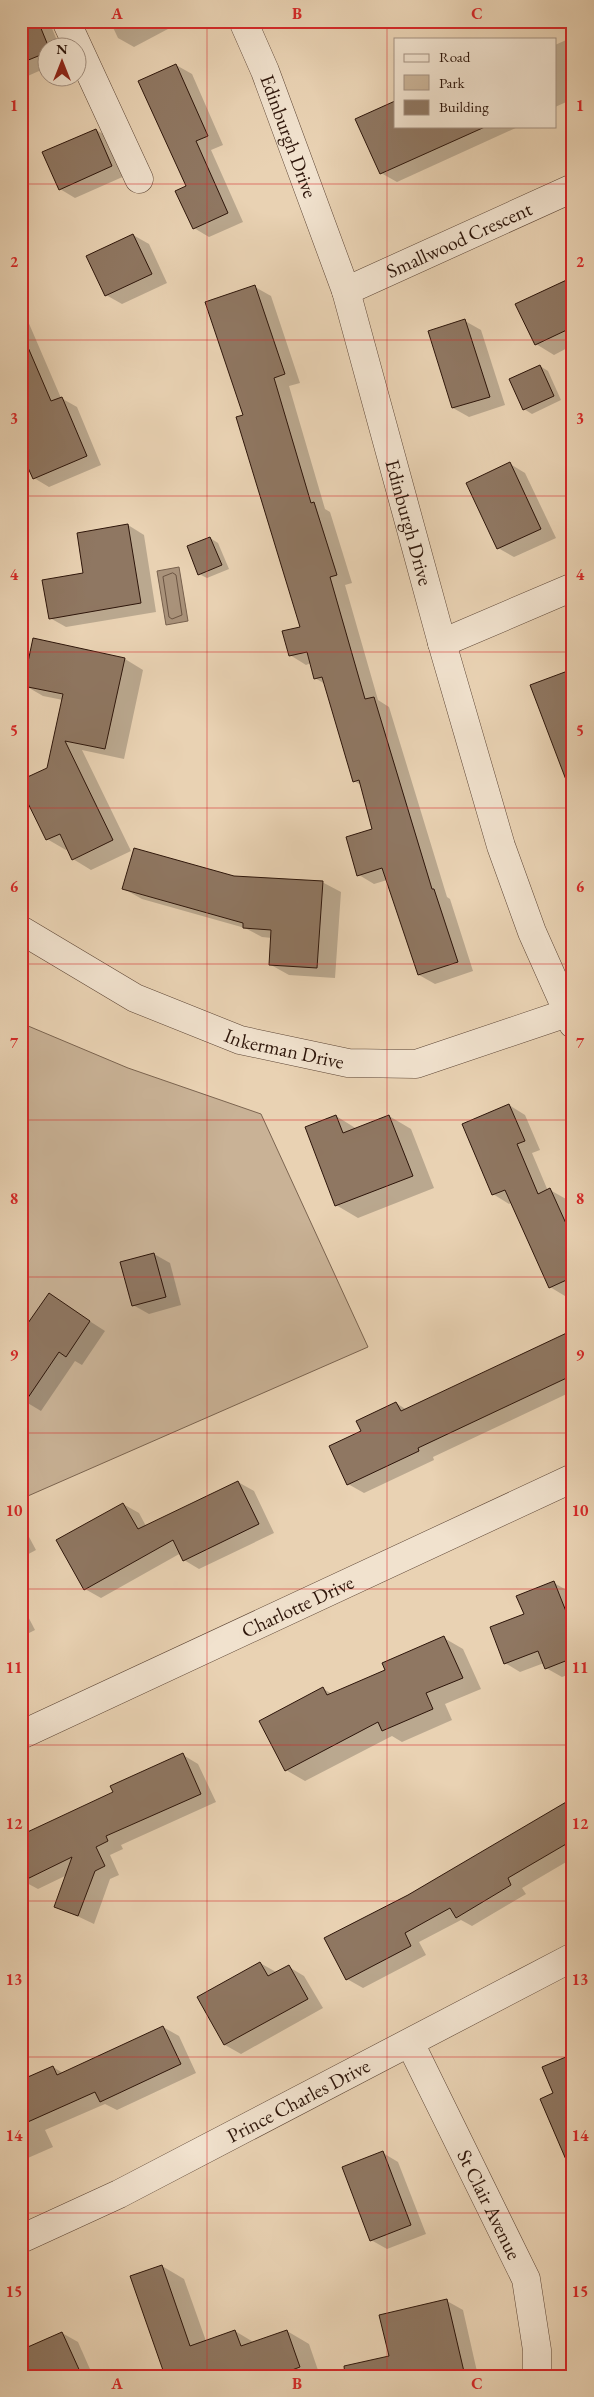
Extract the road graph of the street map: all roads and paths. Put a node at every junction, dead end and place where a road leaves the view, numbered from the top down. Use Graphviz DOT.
graph roads {
  1 [pos="66,21"];
  2 [pos="243,21"];
  3 [pos="140,179"];
  4 [pos="573,188"];
  5 [pos="346,291"];
  6 [pos="573,587"];
  7 [pos="442,643"];
  8 [pos="21,930"];
  9 [pos="571,1013"];
  10 [pos="573,1478"];
  11 [pos="21,1735"];
  12 [pos="573,1957"];
  13 [pos="410,2044"];
  14 [pos="21,2239"];
  15 [pos="536,2376"];
  1 -- 3 [label="street"];
  2 -- 5 [label="street, Edinburgh Drive"];
  4 -- 5 [label="street, Smallwood Crescent"];
  5 -- 7 [label="street, Edinburgh Drive"];
  6 -- 7 [label="street"];
  7 -- 9 [label="street, Edinburgh Drive"];
  8 -- 9 [label="street, Inkerman Drive"];
  10 -- 11 [label="street, Charlotte Drive"];
  12 -- 13 [label="street, Prince Charles Drive"];
  13 -- 14 [label="street, Prince Charles Drive"];
  13 -- 15 [label="street, St Clair Avenue"];
}
